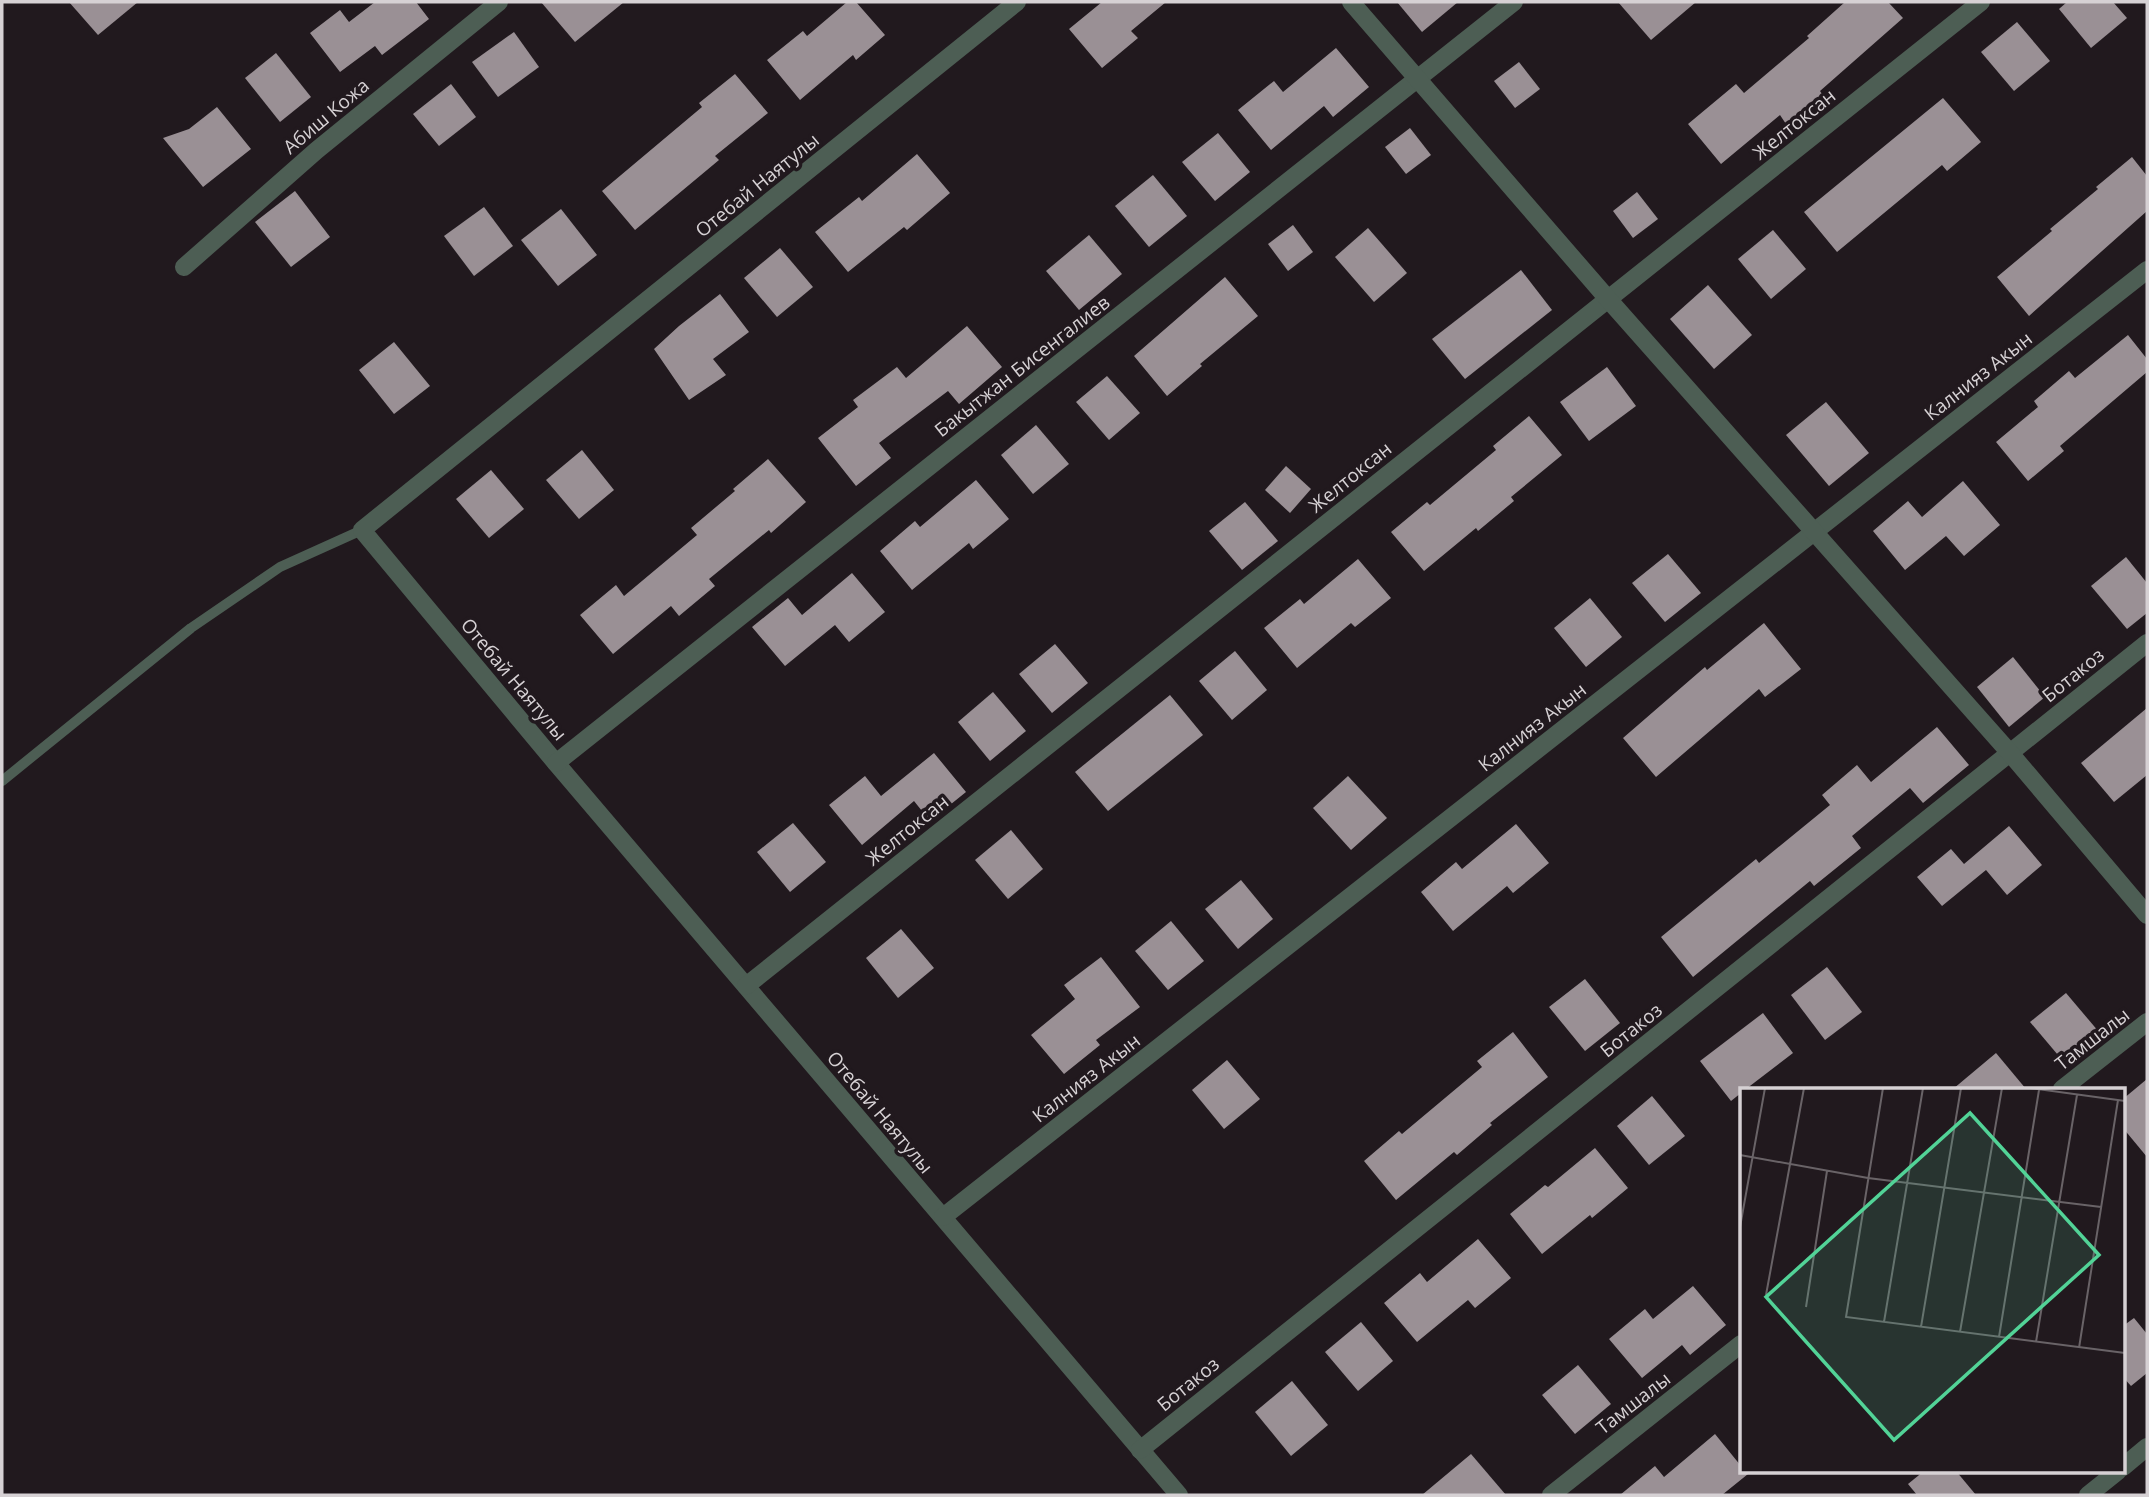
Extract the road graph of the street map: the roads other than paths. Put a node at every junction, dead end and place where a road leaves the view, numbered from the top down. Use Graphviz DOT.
graph roads {
  1 [pos="499,2"];
  2 [pos="1017,2"];
  3 [pos="1351,2"];
  4 [pos="1514,2"];
  5 [pos="1981,2"];
  6 [pos="1419,78"];
  7 [pos="184,267"];
  8 [pos="2147,270"];
  9 [pos="1608,299"];
  10 [pos="362,530"];
  11 [pos="1815,531"];
  12 [pos="2147,643"];
  13 [pos="2010,753"];
  14 [pos="556,763"];
  15 [pos="2,781"];
  16 [pos="2147,915"];
  17 [pos="746,986"];
  18 [pos="2147,1022"];
  19 [pos="2063,1088"];
  20 [pos="943,1217"];
  21 [pos="1740,1345"];
  22 [pos="2147,1447"];
  23 [pos="1140,1450"];
  24 [pos="2124,1466"];
  25 [pos="2117,1472"];
  26 [pos="1179,1495"];
  27 [pos="1551,1495"];
  28 [pos="2088,1495"];
  1 -- 7 [label="street, Абиш Кожа"];
  2 -- 10 [label="street, Отебай Наятулы"];
  3 -- 6 [label="street"];
  4 -- 6 [label="street, Бакытжан Бисенгалиев"];
  5 -- 9 [label="street, Желтоксан"];
  6 -- 9 [label="street"];
  6 -- 14 [label="street, Бакытжан Бисенгалиев"];
  8 -- 11 [label="street, Калнияз Акын"];
  9 -- 11 [label="street"];
  9 -- 17 [label="street, Желтоксан"];
  10 -- 14 [label="street, Отебай Наятулы"];
  10 -- 15 [label="lane"];
  11 -- 13 [label="street"];
  11 -- 20 [label="street, Калнияз Акын"];
  12 -- 13 [label="street, Ботакоз"];
  13 -- 16 [label="street"];
  13 -- 23 [label="street, Ботакоз"];
  14 -- 17 [label="street, Отебай Наятулы"];
  17 -- 20 [label="street, Отебай Наятулы"];
  18 -- 19 [label="street, Тамшалы"];
  20 -- 23 [label="street, Отебай Наятулы"];
  21 -- 27 [label="street, Тамшалы"];
  22 -- 24 [label="street"];
  23 -- 26 [label="street, Отебай Наятулы"];
  25 -- 28 [label="street"];
}
